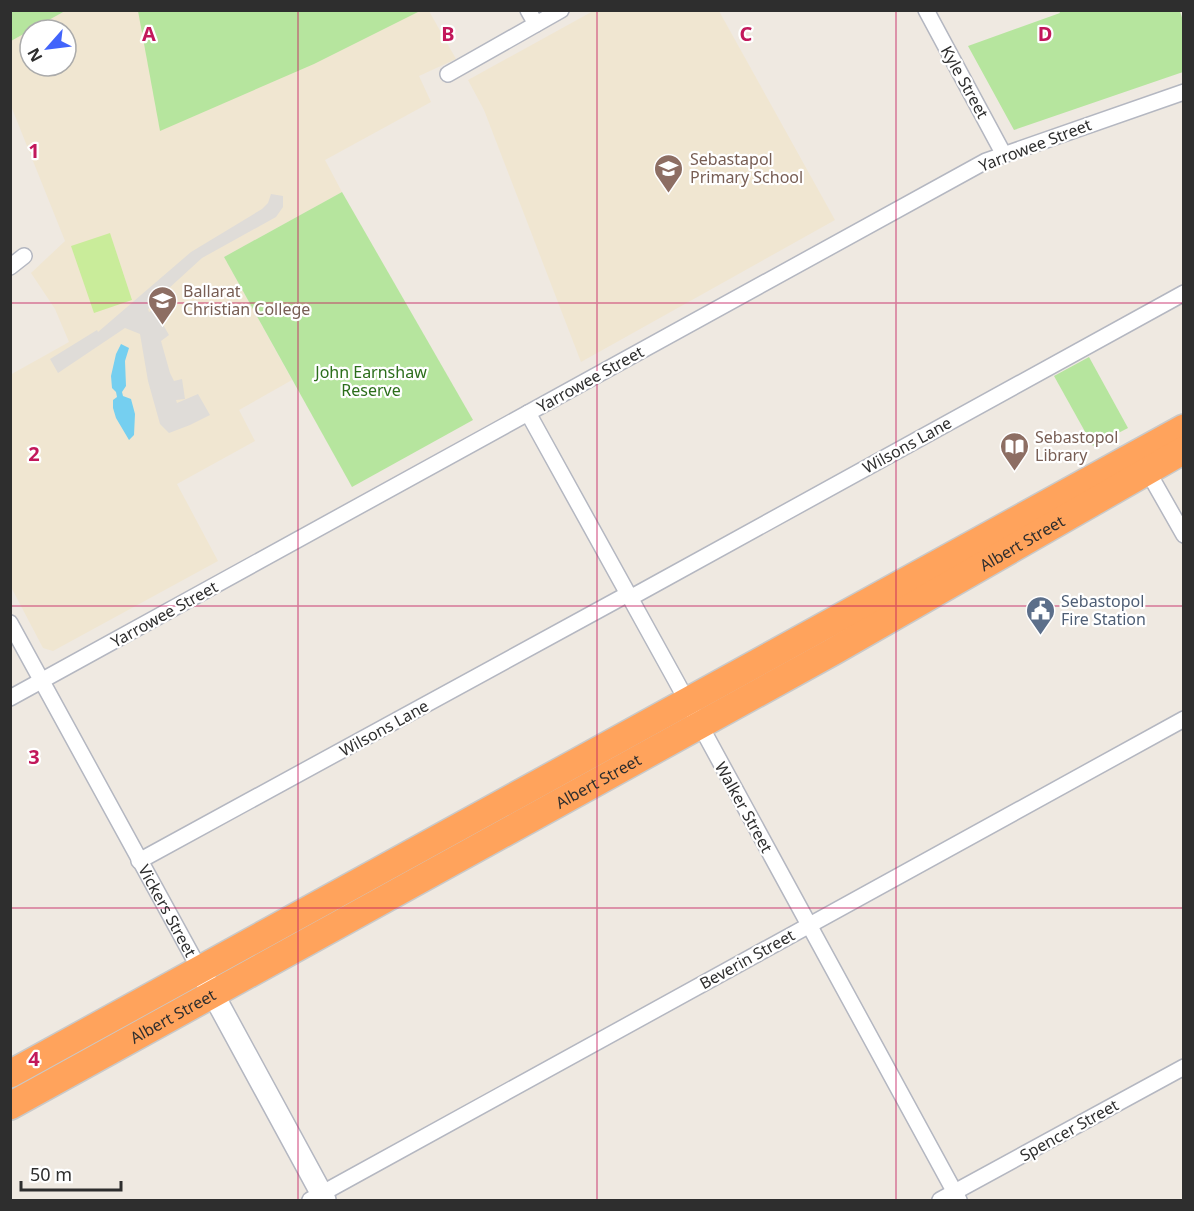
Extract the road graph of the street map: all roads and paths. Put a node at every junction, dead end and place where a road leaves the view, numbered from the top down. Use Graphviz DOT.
graph roads {
  1 [pos="528,10"];
  2 [pos="561,10"];
  3 [pos="926,10"];
  4 [pos="536,24"];
  5 [pos="448,74"];
  6 [pos="1184,92"];
  7 [pos="1003,153"];
  8 [pos="24,256"];
  9 [pos="10,267"];
  10 [pos="1184,293"];
  11 [pos="528,413"];
  12 [pos="1184,428"];
  13 [pos="1184,450"];
  14 [pos="1147,470"];
  15 [pos="1184,535"];
  16 [pos="629,596"];
  17 [pos="10,623"];
  18 [pos="43,681"];
  19 [pos="10,698"];
  20 [pos="687,701"];
  21 [pos="1184,719"];
  22 [pos="700,726"];
  23 [pos="139,861"];
  24 [pos="809,925"];
  25 [pos="200,970"];
  26 [pos="213,994"];
  27 [pos="1184,1067"];
  28 [pos="10,1074"];
  29 [pos="10,1106"];
  30 [pos="957,1196"];
  31 [pos="319,1198"];
  32 [pos="940,1200"];
  1 -- 4 [label="street"];
  2 -- 4 [label="street"];
  3 -- 7 [label="street, Kyle Street"];
  4 -- 5 [label="street"];
  6 -- 7 [label="street, Yarrowee Street"];
  7 -- 11 [label="street, Yarrowee Street"];
  8 -- 9 [label="street"];
  10 -- 16 [label="street, Wilsons Lane"];
  11 -- 16 [label="street, Walker Street"];
  11 -- 18 [label="street, Yarrowee Street"];
  12 -- 20 [label="highway, Albert Street"];
  13 -- 14 [label="highway, Albert Street"];
  14 -- 15 [label="street"];
  14 -- 22 [label="highway, Albert Street"];
  16 -- 20 [label="street, Walker Street"];
  16 -- 23 [label="street, Wilsons Lane"];
  17 -- 18 [label="street, Vickers Street"];
  18 -- 19 [label="street, Yarrowee Street"];
  18 -- 23 [label="street, Vickers Street"];
  20 -- 22 [label="street, Walker Street"];
  20 -- 25 [label="highway, Albert Street"];
  21 -- 24 [label="street, Beverin Street"];
  22 -- 24 [label="street, Walker Street"];
  22 -- 26 [label="highway, Albert Street"];
  23 -- 25 [label="street, Vickers Street"];
  24 -- 30 [label="street, Walker Street"];
  24 -- 31 [label="street, Beverin Street"];
  25 -- 26 [label="street, Vickers Street"];
  25 -- 28 [label="highway, Albert Street"];
  26 -- 29 [label="highway, Albert Street"];
  26 -- 31 [label="street, Vickers Street"];
  27 -- 30 [label="street, Spencer Street"];
  30 -- 32 [label="street, Spencer Street"];
}
